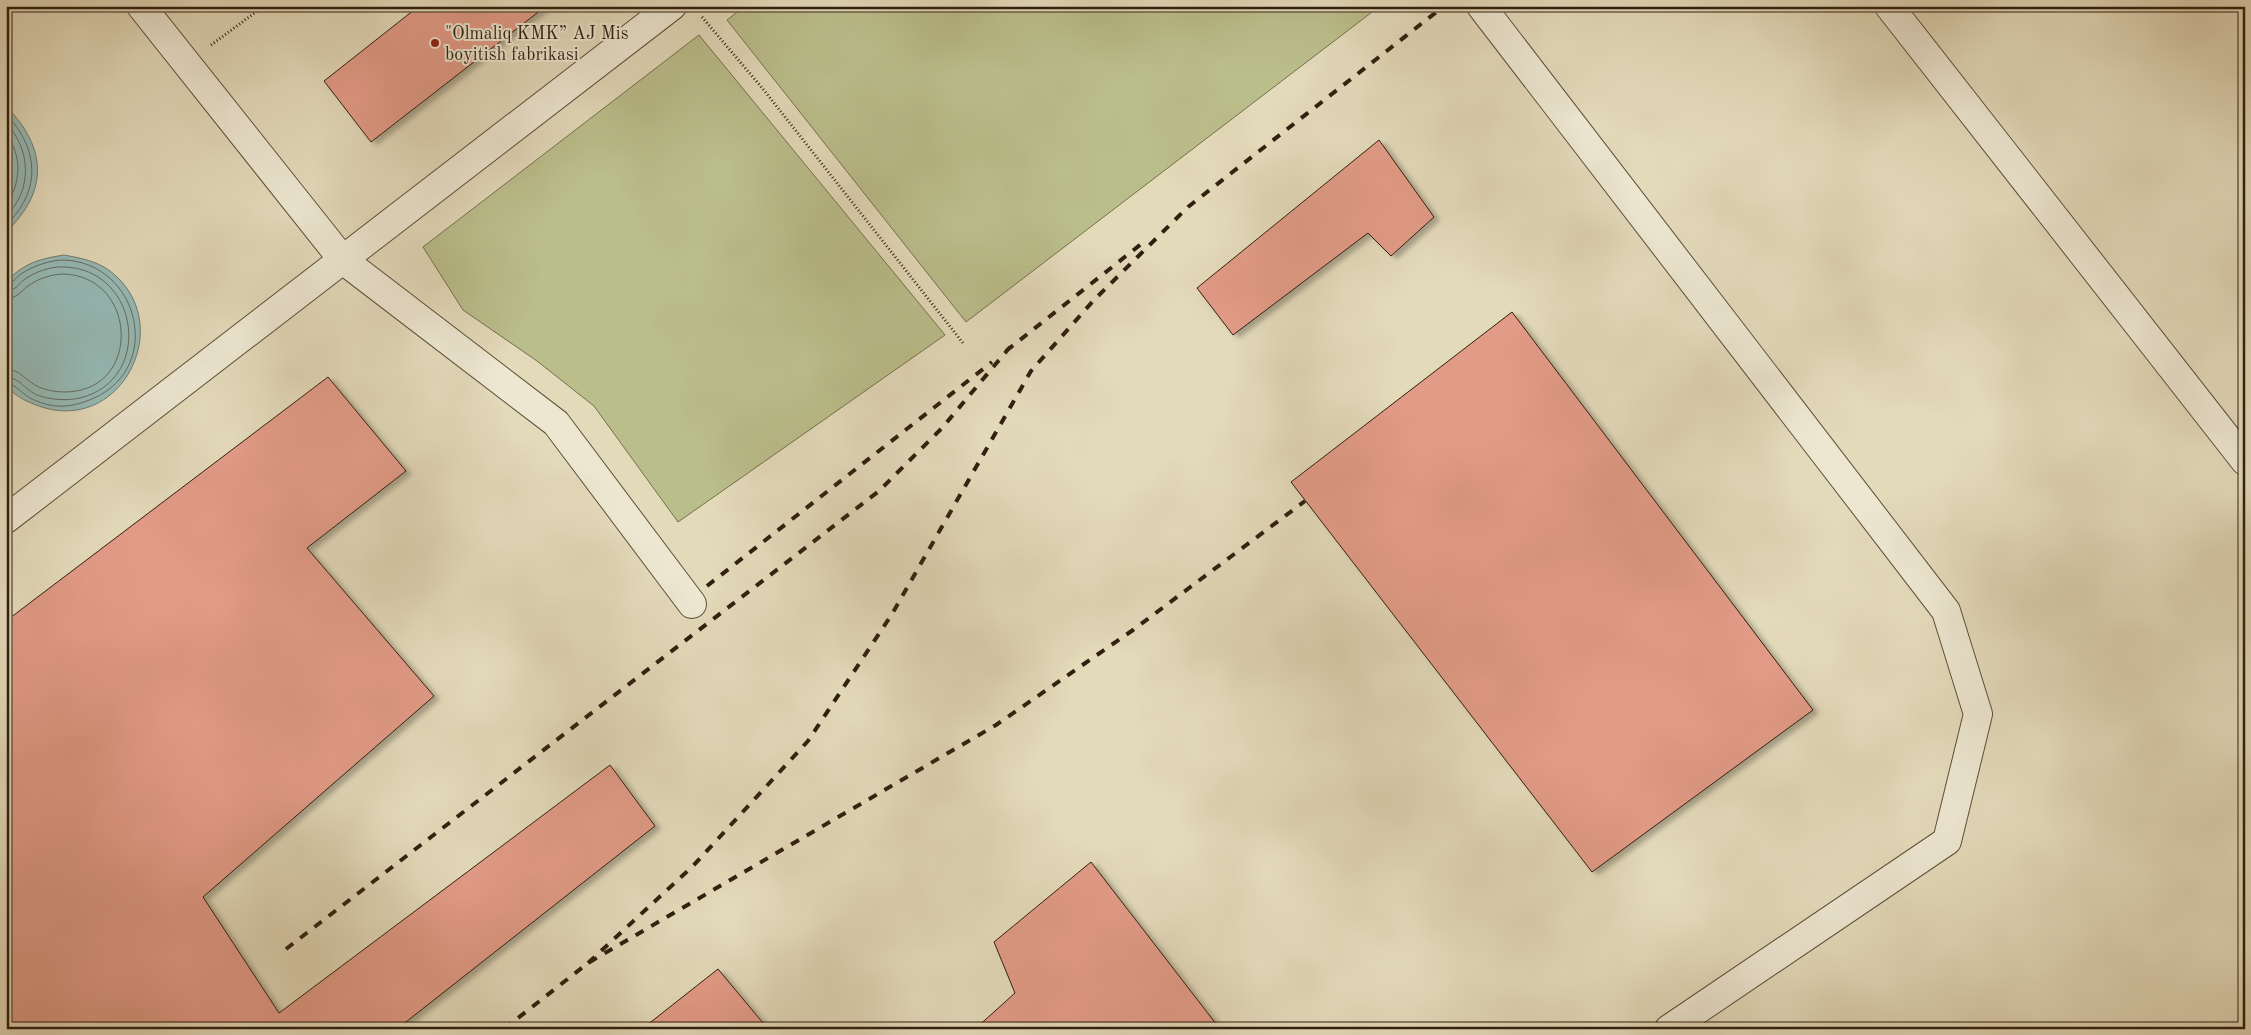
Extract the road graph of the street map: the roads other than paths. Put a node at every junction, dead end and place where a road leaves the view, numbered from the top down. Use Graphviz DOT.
graph roads {
  1 [pos="141,6"];
  2 [pos="672,6"];
  3 [pos="1481,6"];
  4 [pos="1889,6"];
  5 [pos="343,260"];
  6 [pos="2245,462"];
  7 [pos="6,519"];
  8 [pos="692,604"];
  9 [pos="1669,1029"];
  1 -- 5 [label="street"];
  2 -- 5 [label="street"];
  3 -- 9 [label="street"];
  4 -- 6 [label="street"];
  5 -- 7 [label="street"];
  5 -- 8 [label="street"];
}
